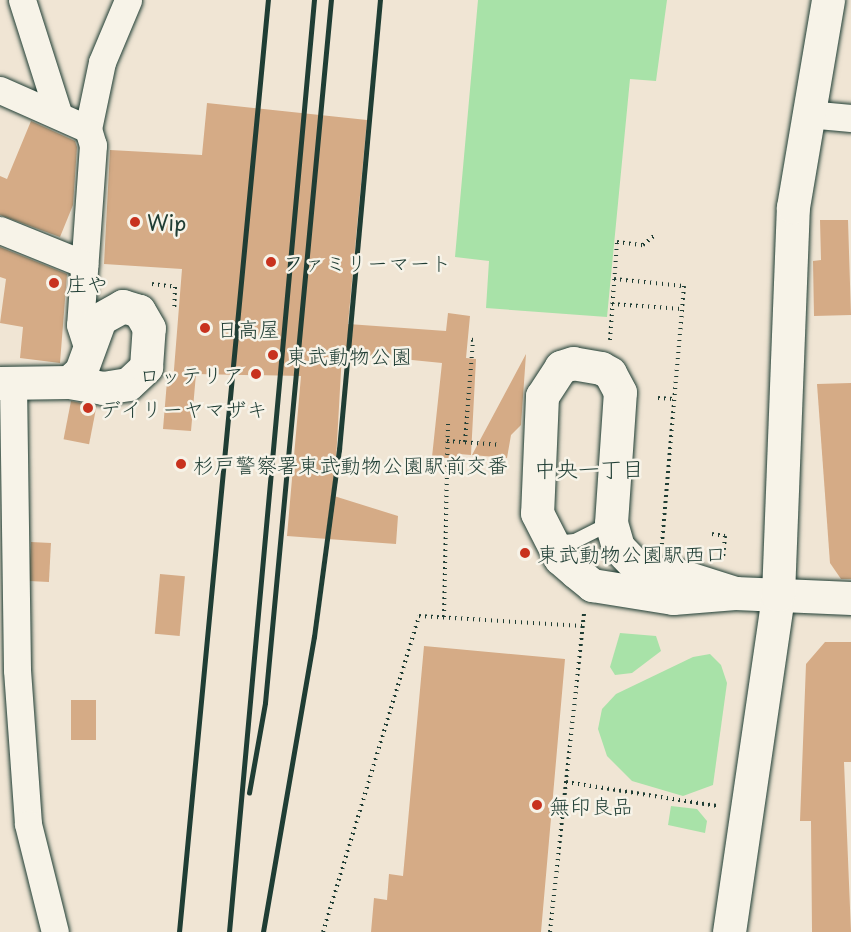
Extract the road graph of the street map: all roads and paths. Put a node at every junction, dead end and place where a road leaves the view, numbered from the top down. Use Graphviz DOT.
graph roads {
  1 [pos="22,0"];
  2 [pos="128,0"];
  3 [pos="828,0"];
  4 [pos="0,90"];
  5 [pos="58,113"];
  6 [pos="807,114"];
  7 [pos="851,118"];
  8 [pos="88,129"];
  9 [pos="0,230"];
  10 [pos="655,235"];
  11 [pos="84,270"];
  12 [pos="614,279"];
  13 [pos="612,304"];
  14 [pos="682,309"];
  15 [pos="114,310"];
  16 [pos="468,339"];
  17 [pos="610,340"];
  18 [pos="107,369"];
  19 [pos="69,382"];
  20 [pos="7,383"];
  21 [pos="658,398"];
  22 [pos="674,399"];
  23 [pos="448,423"];
  24 [pos="447,441"];
  25 [pos="465,442"];
  26 [pos="501,445"];
  27 [pos="611,523"];
  28 [pos="712,534"];
  29 [pos="552,543"];
  30 [pos="662,545"];
  31 [pos="729,578"];
  32 [pos="778,595"];
  33 [pos="851,598"];
  34 [pos="585,609"];
  35 [pos="444,616"];
  36 [pos="583,626"];
  37 [pos="566,782"];
  38 [pos="718,806"];
  39 [pos="55,932"];
  40 [pos="323,932"];
  41 [pos="550,932"];
  42 [pos="729,932"];
  1 -- 5 [label="street"];
  2 -- 8 [label="street"];
  3 -- 6 [label="street"];
  4 -- 5 [label="street"];
  5 -- 8 [label="street"];
  6 -- 7 [label="street"];
  6 -- 32 [label="street"];
  8 -- 11 [label="street"];
  9 -- 11 [label="street"];
  10 -- 12 [label="path"];
  11 -- 15 [label="street"];
  11 -- 18 [label="street"];
  12 -- 13 [label="path"];
  12 -- 14 [label="path"];
  13 -- 14 [label="path"];
  13 -- 17 [label="path"];
  14 -- 22 [label="path"];
  15 -- 18 [label="street"];
  15 -- 18 [label="street"];
  16 -- 25 [label="path"];
  18 -- 19 [label="street"];
  18 -- 19 [label="street"];
  19 -- 20 [label="street"];
  20 -- 39 [label="street"];
  21 -- 22 [label="path"];
  22 -- 30 [label="path"];
  23 -- 24 [label="path"];
  24 -- 25 [label="path"];
  24 -- 35 [label="path"];
  25 -- 26 [label="path"];
  27 -- 29 [label="lane"];
  27 -- 29 [label="street"];
  27 -- 31 [label="street"];
  28 -- 31 [label="path"];
  29 -- 31 [label="street"];
  31 -- 32 [label="street"];
  32 -- 33 [label="street"];
  32 -- 42 [label="street"];
  34 -- 36 [label="path"];
  35 -- 36 [label="path"];
  35 -- 40 [label="path"];
  36 -- 37 [label="path"];
  37 -- 38 [label="path"];
  37 -- 41 [label="path"];
}
